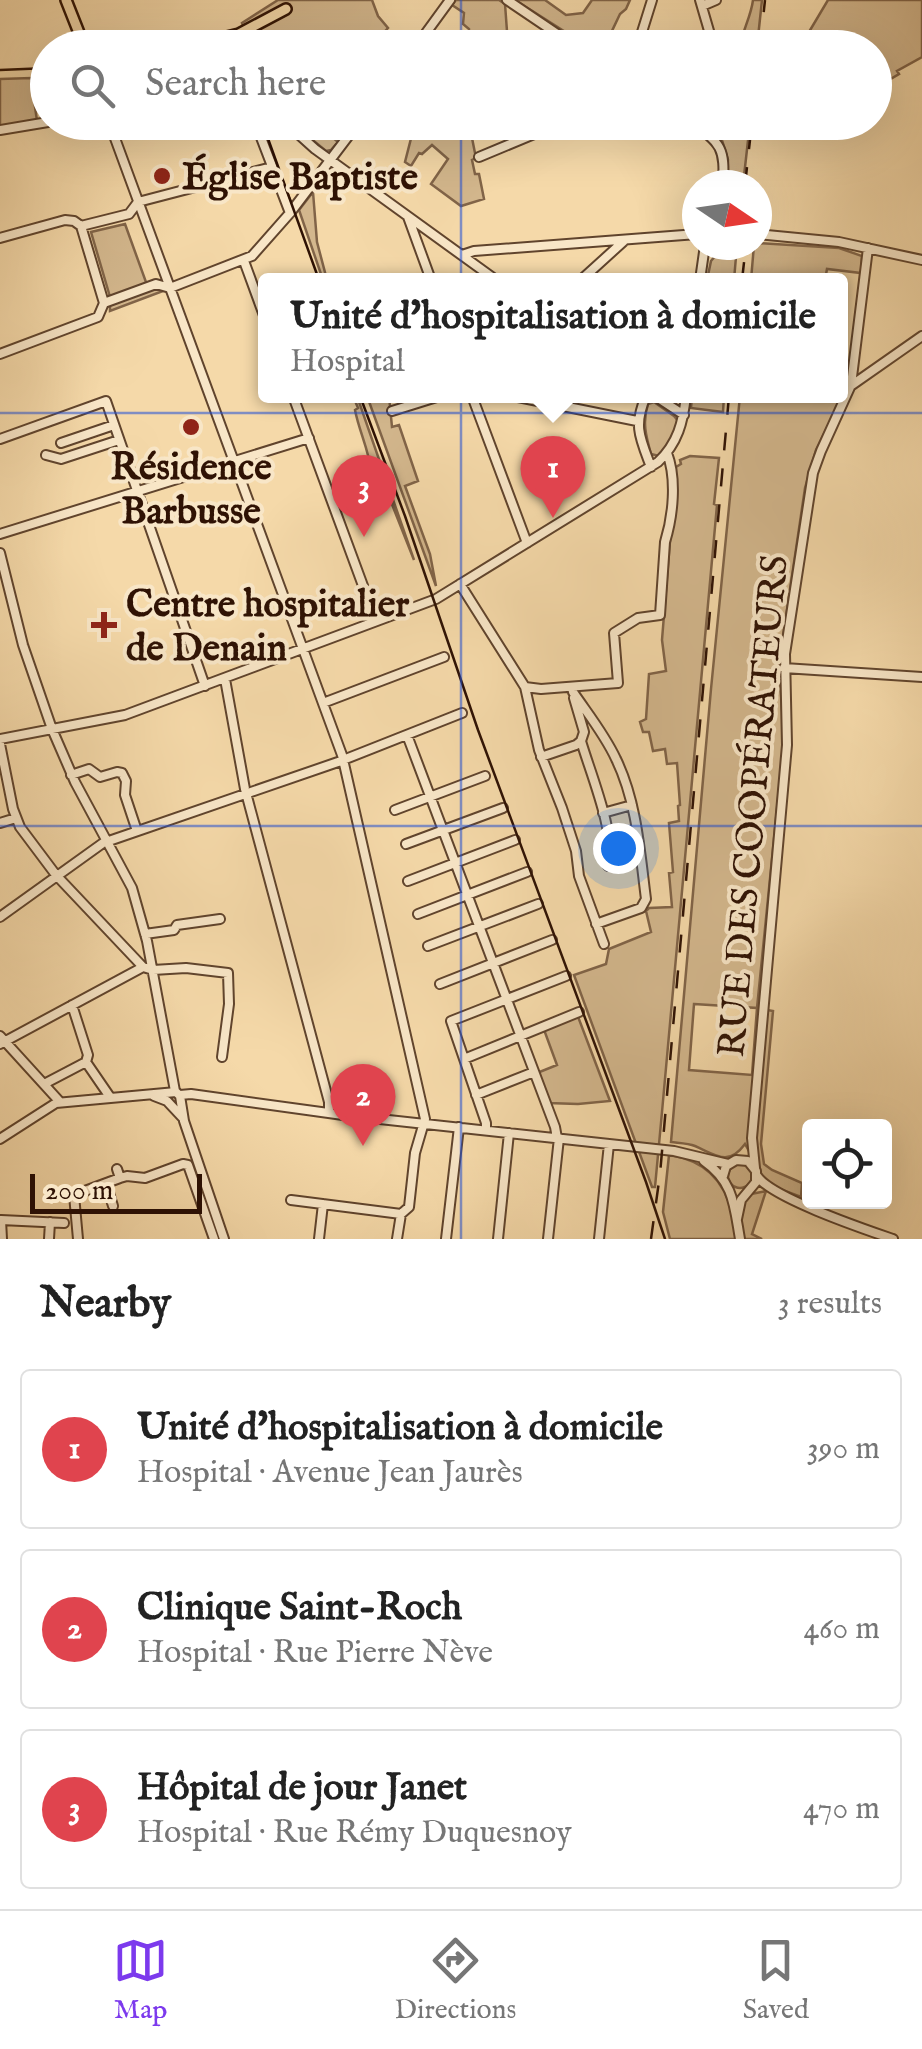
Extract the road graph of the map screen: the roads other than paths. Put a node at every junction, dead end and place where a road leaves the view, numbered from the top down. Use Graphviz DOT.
graph roads {
  1 [pos="63,0"];
  2 [pos="298,0"];
  3 [pos="450,0"];
  4 [pos="508,0"];
  5 [pos="652,0"];
  6 [pos="716,0"];
  7 [pos="701,3"];
  8 [pos="74,30"];
  9 [pos="257,30"];
  10 [pos="428,30"];
  11 [pos="552,30"];
  12 [pos="643,30"];
  13 [pos="709,30"];
  14 [pos="30,125"];
  15 [pos="0,130"];
  16 [pos="116,140"];
  17 [pos="262,140"];
  18 [pos="303,140"];
  19 [pos="346,140"];
  20 [pos="520,140"];
  21 [pos="714,140"];
  22 [pos="479,157"];
  23 [pos="331,161"];
  24 [pos="272,168"];
  25 [pos="724,170"];
  26 [pos="138,202"];
  27 [pos="290,213"];
  28 [pos="408,217"];
  29 [pos="81,226"];
  30 [pos="682,235"];
  31 [pos="772,235"];
  32 [pos="1,236"];
  33 [pos="625,240"];
  34 [pos="868,248"];
  35 [pos="462,256"];
  36 [pos="244,260"];
  37 [pos="922,260"];
  38 [pos="428,273"];
  39 [pos="486,273"];
  40 [pos="589,273"];
  41 [pos="170,288"];
  42 [pos="258,299"];
  43 [pos="104,303"];
  44 [pos="922,336"];
  45 [pos="0,354"];
  46 [pos="852,386"];
  47 [pos="848,394"];
  48 [pos="296,403"];
  49 [pos="418,403"];
  50 [pos="475,403"];
  51 [pos="548,403"];
  52 [pos="643,403"];
  53 [pos="665,403"];
  54 [pos="685,403"];
  55 [pos="844,403"];
  56 [pos="392,411"];
  57 [pos="684,416"];
  58 [pos="637,421"];
  59 [pos="114,425"];
  60 [pos="309,438"];
  61 [pos="0,440"];
  62 [pos="119,440"];
  63 [pos="60,443"];
  64 [pos="667,453"];
  65 [pos="46,455"];
  66 [pos="234,461"];
  67 [pos="651,467"];
  68 [pos="138,492"];
  69 [pos="0,534"];
  70 [pos="527,543"];
  71 [pos="0,553"];
  72 [pos="460,584"];
  73 [pos="376,621"];
  74 [pos="303,649"];
  75 [pos="444,658"];
  76 [pos="784,668"];
  77 [pos="922,677"];
  78 [pos="225,679"];
  79 [pos="205,686"];
  80 [pos="524,687"];
  81 [pos="572,690"];
  82 [pos="323,703"];
  83 [pos="462,713"];
  84 [pos="52,729"];
  85 [pos="601,732"];
  86 [pos="407,735"];
  87 [pos="582,738"];
  88 [pos="236,740"];
  89 [pos="0,742"];
  90 [pos="223,742"];
  91 [pos="541,757"];
  92 [pos="343,760"];
  93 [pos="72,775"];
  94 [pos="485,776"];
  95 [pos="246,794"];
  96 [pos="431,797"];
  97 [pos="632,805"];
  98 [pos="503,808"];
  99 [pos="395,810"];
  100 [pos="603,813"];
  101 [pos="16,818"];
  102 [pos="0,823"];
  103 [pos="443,830"];
  104 [pos="137,831"];
  105 [pos="515,840"];
  106 [pos="107,842"];
  107 [pos="406,844"];
  108 [pos="456,863"];
  109 [pos="608,866"];
  110 [pos="527,872"];
  111 [pos="56,875"];
  112 [pos="408,881"];
  113 [pos="468,895"];
  114 [pos="538,904"];
  115 [pos="418,914"];
  116 [pos="0,916"];
  117 [pos="220,919"];
  118 [pos="596,924"];
  119 [pos="480,926"];
  120 [pos="145,934"];
  121 [pos="552,940"];
  122 [pos="604,944"];
  123 [pos="428,946"];
  124 [pos="493,963"];
  125 [pos="148,968"];
  126 [pos="566,976"];
  127 [pos="440,984"];
  128 [pos="507,999"];
  129 [pos="72,1005"];
  130 [pos="579,1012"];
  131 [pos="521,1036"];
  132 [pos="2,1041"];
  133 [pos="222,1056"];
  134 [pos="464,1059"];
  135 [pos="86,1062"];
  136 [pos="534,1072"];
  137 [pos="44,1084"];
  138 [pos="476,1095"];
  139 [pos="110,1097"];
  140 [pos="174,1098"];
  141 [pos="60,1102"];
  142 [pos="49,1106"];
  143 [pos="330,1113"];
  144 [pos="425,1123"];
  145 [pos="460,1127"];
  146 [pos="486,1130"];
  147 [pos="509,1133"];
  148 [pos="558,1138"];
  149 [pos="752,1138"];
  150 [pos="0,1139"];
  151 [pos="609,1144"];
  152 [pos="700,1158"];
  153 [pos="738,1159"];
  154 [pos="728,1164"];
  155 [pos="756,1172"];
  156 [pos="723,1176"];
  157 [pos="106,1183"];
  158 [pos="768,1188"];
  159 [pos="730,1190"];
  160 [pos="750,1190"];
  161 [pos="290,1200"];
  162 [pos="207,1204"];
  163 [pos="323,1204"];
  164 [pos="112,1206"];
  165 [pos="400,1214"];
  166 [pos="0,1218"];
  167 [pos="737,1219"];
  168 [pos="50,1222"];
  169 [pos="64,1223"];
  170 [pos="2,1239"];
  171 [pos="49,1239"];
  172 [pos="78,1239"];
  173 [pos="214,1239"];
  174 [pos="224,1239"];
  175 [pos="319,1239"];
  176 [pos="397,1239"];
  177 [pos="446,1239"];
  178 [pos="498,1239"];
  179 [pos="548,1239"];
  180 [pos="598,1239"];
  181 [pos="740,1239"];
  182 [pos="894,1239"];
  1 -- 8 [label="main road"];
  2 -- 9 [label="main road"];
  3 -- 10 [label="street"];
  4 -- 11 [label="street"];
  5 -- 12 [label="street"];
  6 -- 7 [label="street"];
  7 -- 13 [label="street"];
  14 -- 15 [label="street"];
  16 -- 26 [label="street"];
  17 -- 24 [label="street"];
  18 -- 23 [label="street"];
  19 -- 23 [label="street"];
  20 -- 22 [label="street"];
  21 -- 25 [label="street"];
  23 -- 27 [label="street"];
  23 -- 28 [label="street"];
  24 -- 26 [label="street"];
  24 -- 27 [label="street"];
  26 -- 29 [label="street"];
  26 -- 41 [label="street"];
  27 -- 36 [label="street"];
  28 -- 35 [label="street"];
  28 -- 38 [label="street"];
  29 -- 32 [label="street"];
  29 -- 43 [label="street"];
  30 -- 33 [label="street"];
  31 -- 34 [label="street"];
  33 -- 35 [label="street"];
  33 -- 40 [label="street"];
  34 -- 37 [label="street"];
  34 -- 46 [label="street, RUE DES COOPÉRATEURS"];
  35 -- 39 [label="street"];
  36 -- 41 [label="street"];
  36 -- 42 [label="street"];
  41 -- 43 [label="street"];
  41 -- 66 [label="street"];
  43 -- 45 [label="street"];
  44 -- 46 [label="street"];
  46 -- 47 [label="street, RUE DES COOPÉRATEURS"];
  48 -- 60 [label="street"];
  49 -- 56 [label="street"];
  50 -- 70 [label="street"];
  51 -- 58 [label="street"];
  52 -- 58 [label="street"];
  53 -- 57 [label="street"];
  54 -- 57 [label="street"];
  55 -- 76 [label="street, RUE DES COOPÉRATEURS"];
  57 -- 64 [label="street"];
  58 -- 67 [label="street"];
  59 -- 61 [label="street"];
  59 -- 62 [label="street"];
  59 -- 63 [label="street"];
  60 -- 66 [label="street"];
  60 -- 73 [label="street"];
  62 -- 65 [label="street"];
  62 -- 68 [label="street"];
  64 -- 67 [label="street"];
  64 -- 81 [label="street"];
  66 -- 68 [label="street"];
  66 -- 74 [label="street"];
  67 -- 70 [label="street"];
  68 -- 69 [label="street"];
  68 -- 79 [label="street"];
  70 -- 72 [label="street"];
  71 -- 84 [label="street"];
  72 -- 73 [label="street"];
  72 -- 80 [label="street"];
  73 -- 74 [label="street"];
  74 -- 78 [label="street"];
  74 -- 82 [label="street"];
  75 -- 82 [label="street"];
  76 -- 77 [label="street"];
  76 -- 149 [label="street, RUE DES COOPÉRATEURS"];
  78 -- 79 [label="street"];
  78 -- 88 [label="street"];
  79 -- 84 [label="street"];
  80 -- 81 [label="street"];
  80 -- 91 [label="street"];
  81 -- 85 [label="street"];
  81 -- 87 [label="street"];
  82 -- 92 [label="street"];
  83 -- 86 [label="street"];
  84 -- 89 [label="street"];
  84 -- 93 [label="street"];
  85 -- 87 [label="street"];
  85 -- 97 [label="street"];
  86 -- 92 [label="street"];
  86 -- 96 [label="street"];
  87 -- 91 [label="street"];
  87 -- 100 [label="street"];
  88 -- 90 [label="street"];
  88 -- 95 [label="street"];
  89 -- 101 [label="street"];
  91 -- 118 [label="street"];
  92 -- 95 [label="street"];
  92 -- 144 [label="street"];
  93 -- 104 [label="street"];
  93 -- 106 [label="street"];
  94 -- 96 [label="street"];
  95 -- 104 [label="street"];
  95 -- 143 [label="street"];
  96 -- 99 [label="street"];
  96 -- 103 [label="street"];
  97 -- 100 [label="street"];
  97 -- 118 [label="street"];
  98 -- 103 [label="street"];
  100 -- 109 [label="street"];
  101 -- 102 [label="street"];
  101 -- 111 [label="street"];
  103 -- 107 [label="street"];
  103 -- 108 [label="street"];
  104 -- 106 [label="street"];
  105 -- 108 [label="street"];
  106 -- 111 [label="street"];
  106 -- 120 [label="street"];
  108 -- 112 [label="street"];
  108 -- 113 [label="street"];
  110 -- 113 [label="street"];
  111 -- 116 [label="street"];
  111 -- 125 [label="street"];
  113 -- 115 [label="street"];
  113 -- 119 [label="street"];
  114 -- 119 [label="street"];
  117 -- 120 [label="street"];
  118 -- 122 [label="street"];
  119 -- 123 [label="street"];
  119 -- 124 [label="street"];
  120 -- 125 [label="street"];
  121 -- 124 [label="street"];
  124 -- 127 [label="street"];
  124 -- 128 [label="street"];
  125 -- 129 [label="street"];
  125 -- 133 [label="street"];
  125 -- 140 [label="street"];
  126 -- 128 [label="street"];
  128 -- 131 [label="street"];
  128 -- 134 [label="street"];
  129 -- 132 [label="street"];
  129 -- 135 [label="street"];
  130 -- 131 [label="street"];
  131 -- 134 [label="street"];
  131 -- 136 [label="street"];
  132 -- 137 [label="street"];
  134 -- 138 [label="street"];
  135 -- 137 [label="street"];
  135 -- 139 [label="street"];
  136 -- 138 [label="street"];
  136 -- 148 [label="street"];
  137 -- 141 [label="street"];
  137 -- 142 [label="street"];
  138 -- 146 [label="street"];
  139 -- 140 [label="street"];
  139 -- 141 [label="street"];
  140 -- 143 [label="street"];
  140 -- 162 [label="street"];
  141 -- 142 [label="street"];
  142 -- 150 [label="street"];
  143 -- 144 [label="street"];
  144 -- 145 [label="street"];
  144 -- 165 [label="street"];
  145 -- 146 [label="street"];
  145 -- 177 [label="street"];
  146 -- 147 [label="street"];
  147 -- 148 [label="street"];
  147 -- 178 [label="street"];
  148 -- 151 [label="street"];
  148 -- 179 [label="street"];
  149 -- 153 [label="street, RUE DES COOPÉRATEURS"];
  149 -- 155 [label="street, RUE DES COOPÉRATEURS"];
  151 -- 152 [label="street"];
  151 -- 180 [label="street"];
  152 -- 154 [label="street"];
  152 -- 156 [label="street"];
  153 -- 154 [label="street"];
  153 -- 155 [label="street"];
  154 -- 156 [label="street"];
  155 -- 158 [label="street"];
  155 -- 160 [label="street"];
  156 -- 159 [label="street"];
  157 -- 162 [label="street"];
  157 -- 164 [label="street"];
  157 -- 172 [label="street"];
  158 -- 160 [label="street"];
  158 -- 182 [label="street"];
  159 -- 160 [label="street"];
  159 -- 167 [label="street"];
  160 -- 167 [label="street"];
  161 -- 163 [label="street"];
  162 -- 173 [label="street"];
  162 -- 174 [label="street"];
  163 -- 165 [label="street"];
  163 -- 175 [label="street"];
  165 -- 176 [label="street"];
  166 -- 168 [label="street"];
  166 -- 170 [label="street"];
  167 -- 181 [label="street"];
  168 -- 169 [label="street"];
  168 -- 171 [label="street"];
}
